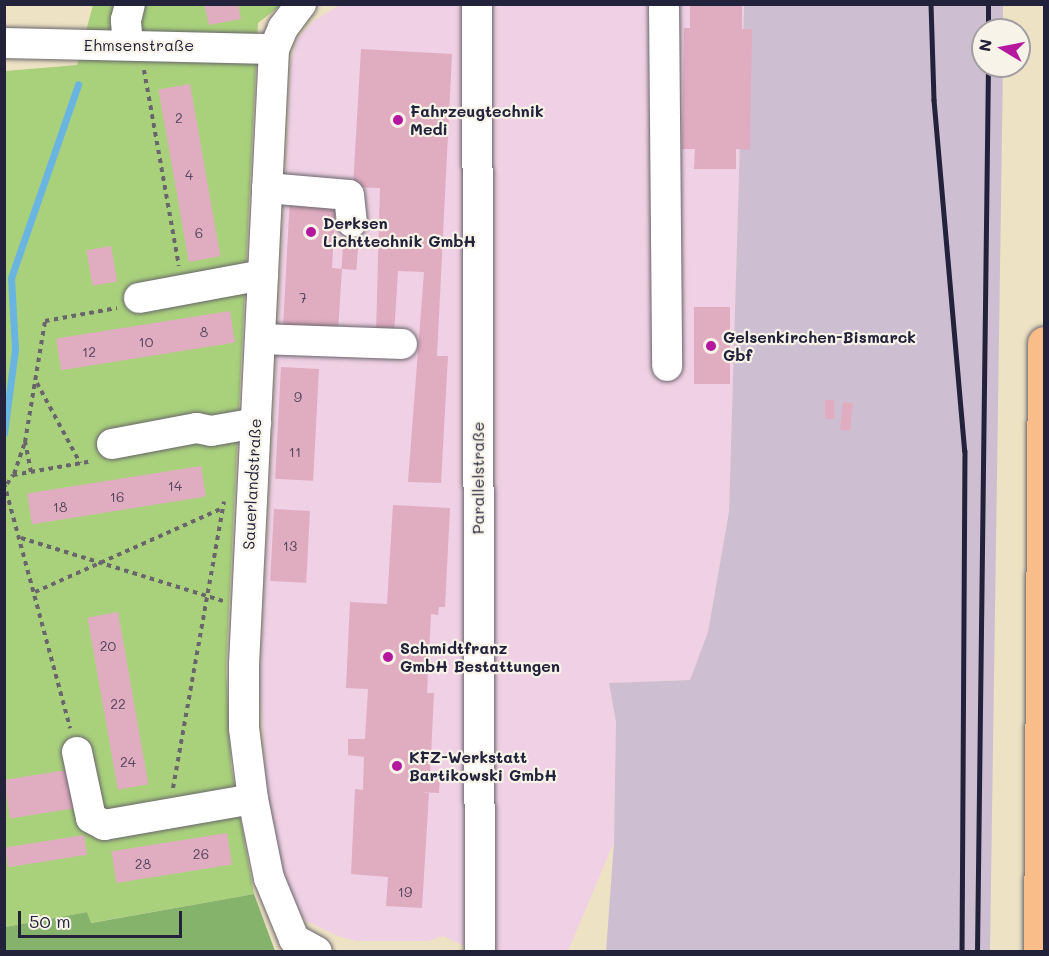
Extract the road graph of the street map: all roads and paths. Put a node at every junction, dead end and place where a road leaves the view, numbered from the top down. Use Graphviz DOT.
graph roads {
  1 [pos="130,4"];
  2 [pos="301,4"];
  3 [pos="477,4"];
  4 [pos="664,4"];
  5 [pos="4,43"];
  6 [pos="135,45"];
  7 [pos="274,49"];
  8 [pos="267,188"];
  9 [pos="352,222"];
  10 [pos="263,275"];
  11 [pos="183,290"];
  12 [pos="139,298"];
  13 [pos="260,339"];
  14 [pos="1044,343"];
  15 [pos="402,345"];
  16 [pos="667,366"];
  17 [pos="37,382"];
  18 [pos="255,423"];
  19 [pos="25,442"];
  20 [pos="112,444"];
  21 [pos="80,463"];
  22 [pos="31,472"];
  23 [pos="13,475"];
  24 [pos="5,483"];
  25 [pos="238,502"];
  26 [pos="223,509"];
  27 [pos="21,538"];
  28 [pos="102,563"];
  29 [pos="34,592"];
  30 [pos="207,596"];
  31 [pos="246,604"];
  32 [pos="77,752"];
  33 [pos="253,799"];
  34 [pos="168,814"];
  35 [pos="317,951"];
  36 [pos="480,951"];
  37 [pos="1041,951"];
  1 -- 6 [label="street"];
  2 -- 7 [label="street, Sauerlandstraße"];
  3 -- 36 [label="street, Parallelstraße"];
  4 -- 16 [label="street"];
  5 -- 6 [label="street, Ehmsenstraße"];
  6 -- 7 [label="street, Ehmsenstraße"];
  6 -- 11 [label="path"];
  7 -- 8 [label="street, Sauerlandstraße"];
  8 -- 9 [label="street"];
  8 -- 10 [label="street, Sauerlandstraße"];
  10 -- 11 [label="street"];
  10 -- 13 [label="street, Sauerlandstraße"];
  11 -- 12 [label="street"];
  12 -- 17 [label="path"];
  13 -- 15 [label="street"];
  13 -- 18 [label="street, Sauerlandstraße"];
  14 -- 37 [label="highway"];
  17 -- 19 [label="path"];
  17 -- 21 [label="path"];
  18 -- 20 [label="street"];
  18 -- 25 [label="street, Sauerlandstraße"];
  19 -- 22 [label="path"];
  19 -- 23 [label="path"];
  20 -- 21 [label="path"];
  21 -- 22 [label="path"];
  22 -- 23 [label="path"];
  23 -- 24 [label="path"];
  24 -- 27 [label="path"];
  25 -- 26 [label="path"];
  25 -- 26 [label="path"];
  25 -- 31 [label="street, Sauerlandstraße"];
  26 -- 28 [label="path"];
  26 -- 30 [label="path"];
  27 -- 28 [label="path"];
  27 -- 29 [label="path"];
  28 -- 29 [label="path"];
  28 -- 30 [label="path"];
  29 -- 32 [label="path"];
  30 -- 31 [label="path"];
  30 -- 34 [label="path"];
  31 -- 33 [label="street, Sauerlandstraße"];
  32 -- 34 [label="street"];
  33 -- 34 [label="street"];
  33 -- 35 [label="street, Sauerlandstraße"];
}
